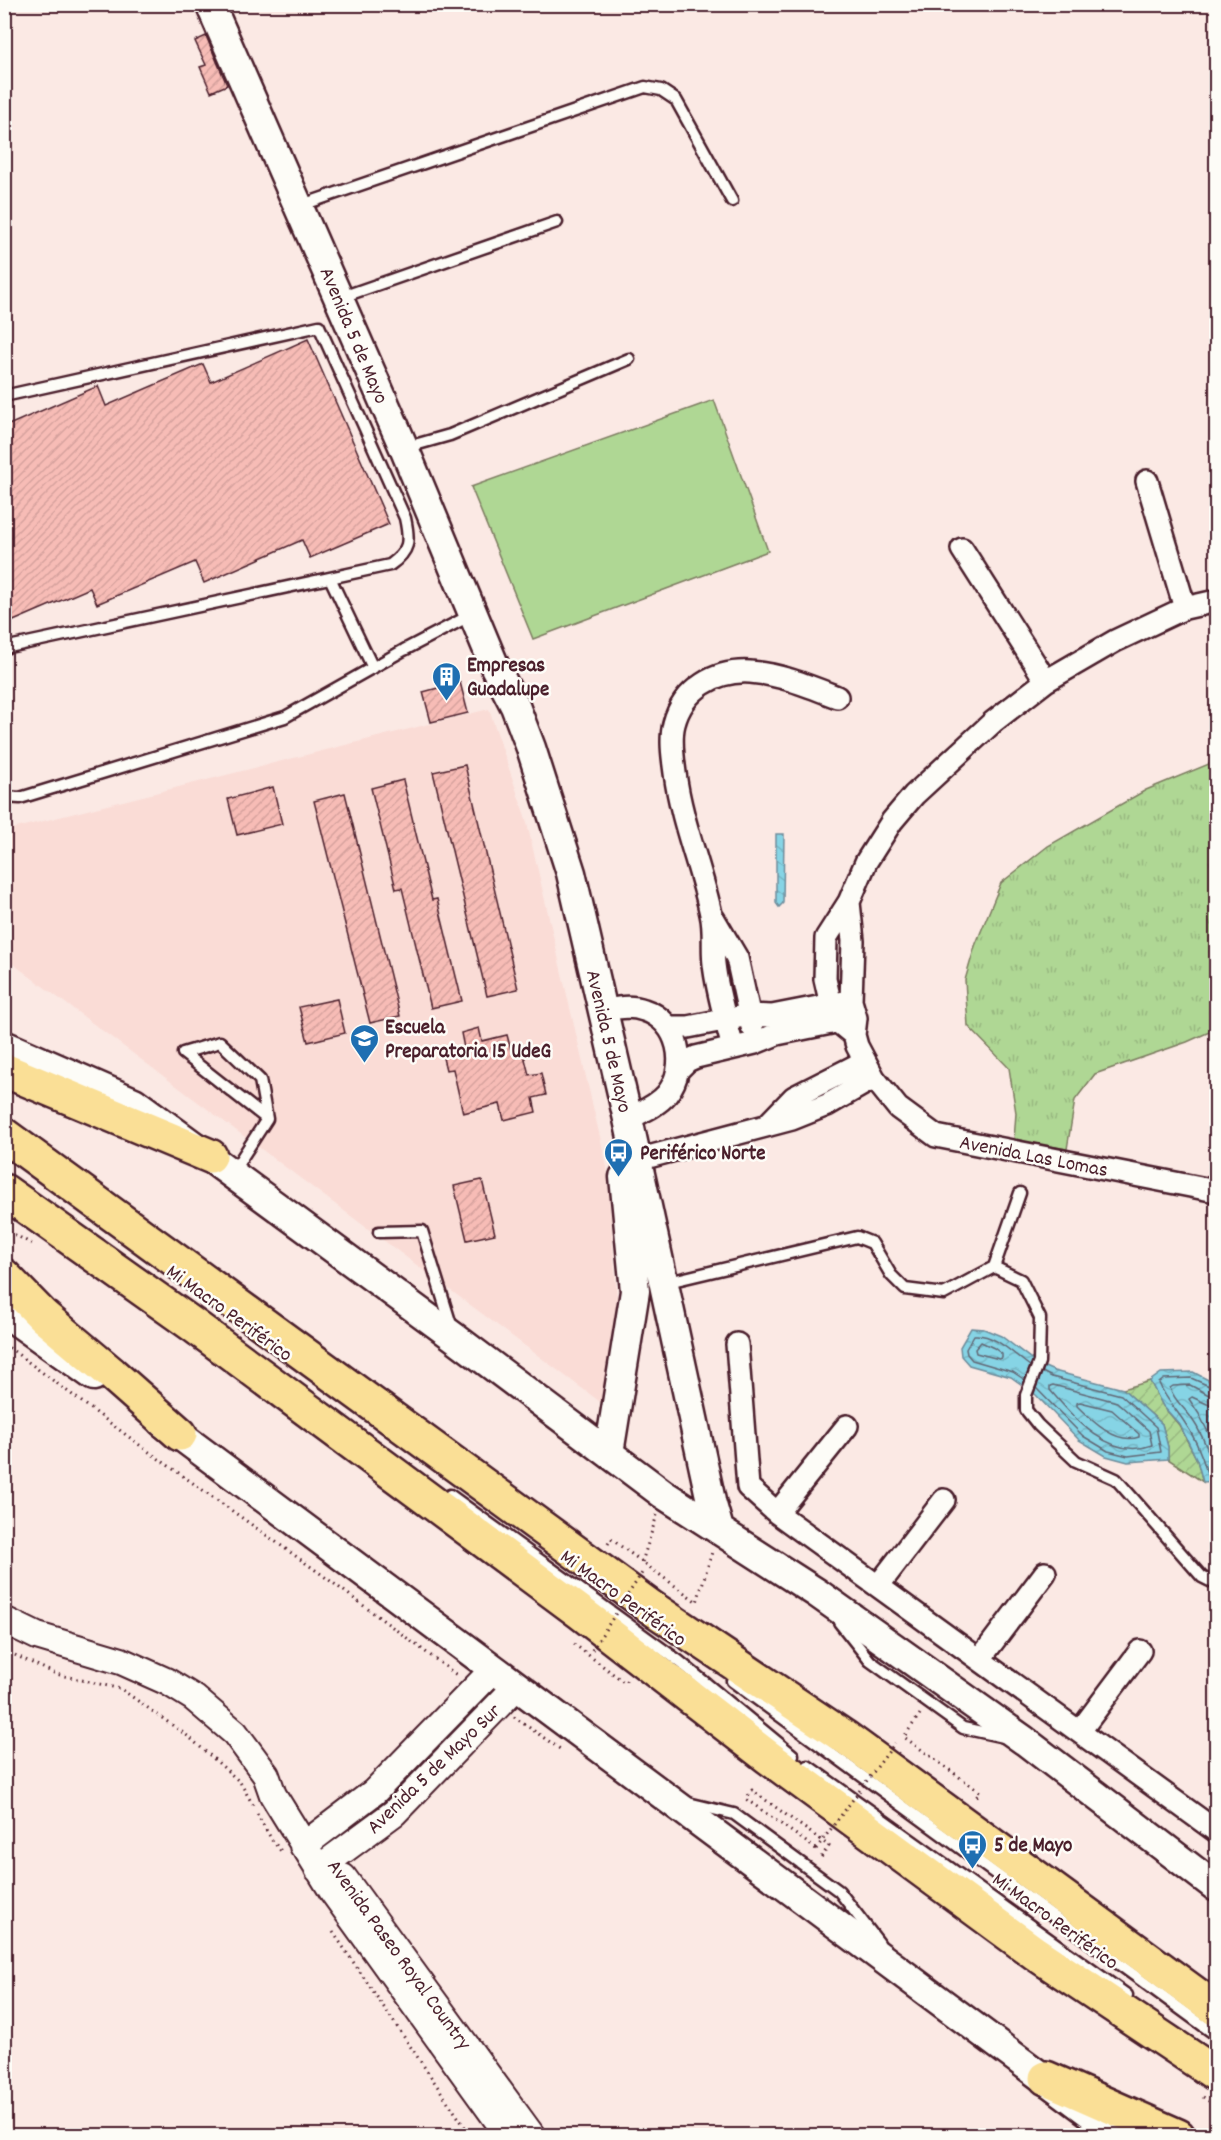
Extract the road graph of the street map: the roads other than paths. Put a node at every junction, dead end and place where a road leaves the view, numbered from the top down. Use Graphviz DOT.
graph roads {
  1 [pos="210,4"];
  2 [pos="732,201"];
  3 [pos="299,206"];
  4 [pos="557,222"];
  5 [pos="339,298"];
  6 [pos="629,359"];
  7 [pos="4,396"];
  8 [pos="404,448"];
  9 [pos="1147,481"];
  10 [pos="962,549"];
  11 [pos="330,578"];
  12 [pos="1216,601"];
  13 [pos="1185,608"];
  14 [pos="474,614"];
  15 [pos="4,648"];
  16 [pos="495,666"];
  17 [pos="373,668"];
  18 [pos="1046,681"];
  19 [pos="837,698"];
  20 [pos="4,797"];
  21 [pos="712,916"];
  22 [pos="602,1011"];
  23 [pos="749,1015"];
  24 [pos="846,1016"];
  25 [pos="726,1020"];
  26 [pos="668,1027"];
  27 [pos="755,1043"];
  28 [pos="4,1045"];
  29 [pos="733,1048"];
  30 [pos="4,1070"];
  31 [pos="678,1070"];
  32 [pos="870,1070"];
  33 [pos="267,1119"];
  34 [pos="628,1119"];
  35 [pos="4,1135"];
  36 [pos="637,1160"];
  37 [pos="221,1164"];
  38 [pos="4,1191"];
  39 [pos="1216,1191"];
  40 [pos="1020,1193"];
  41 [pos="379,1232"];
  42 [pos="994,1267"];
  43 [pos="4,1276"];
  44 [pos="664,1283"];
  45 [pos="4,1312"];
  46 [pos="454,1336"];
  47 [pos="737,1344"];
  48 [pos="847,1426"];
  49 [pos="180,1434"];
  50 [pos="609,1453"];
  51 [pos="438,1486"];
  52 [pos="944,1500"];
  53 [pos="777,1513"];
  54 [pos="719,1529"];
  55 [pos="1045,1573"];
  56 [pos="1216,1584"];
  57 [pos="878,1586"];
  58 [pos="817,1593"];
  59 [pos="4,1620"];
  60 [pos="1140,1651"];
  61 [pos="980,1659"];
  62 [pos="494,1669"];
  63 [pos="722,1674"];
  64 [pos="517,1686"];
  65 [pos="1080,1731"];
  66 [pos="1025,1742"];
  67 [pos="374,1792"];
  68 [pos="668,1797"];
  69 [pos="394,1813"];
  70 [pos="1216,1831"];
  71 [pos="300,1845"];
  72 [pos="324,1865"];
  73 [pos="1216,1887"];
  74 [pos="900,1970"];
  75 [pos="1138,2002"];
  76 [pos="1216,2009"];
  77 [pos="1216,2035"];
  78 [pos="1216,2074"];
  79 [pos="1046,2078"];
  80 [pos="509,2136"];
  81 [pos="532,2136"];
  82 [pos="1121,2136"];
  83 [pos="1178,2136"];
  1 -- 3 [label="main road, Avenida 5 de Mayo"];
  2 -- 3 [label="lane"];
  3 -- 5 [label="main road, Avenida 5 de Mayo"];
  4 -- 5 [label="lane"];
  5 -- 8 [label="main road, Avenida 5 de Mayo"];
  6 -- 8 [label="lane"];
  7 -- 11 [label="lane"];
  8 -- 14 [label="main road, Avenida 5 de Mayo"];
  9 -- 13 [label="street"];
  10 -- 18 [label="street"];
  11 -- 15 [label="lane"];
  11 -- 17 [label="lane"];
  12 -- 13 [label="street, Avenida Las Lomas"];
  13 -- 18 [label="street, Avenida Las Lomas"];
  14 -- 16 [label="main road, Avenida 5 de Mayo"];
  14 -- 17 [label="lane"];
  16 -- 22 [label="main road, Avenida 5 de Mayo"];
  16 -- 50 [label="main road, Avenida 5 de Mayo"];
  17 -- 20 [label="lane"];
  18 -- 24 [label="street, Avenida Las Lomas"];
  19 -- 21 [label="street"];
  21 -- 23 [label="street"];
  21 -- 25 [label="street"];
  22 -- 26 [label="street"];
  22 -- 34 [label="main road, Avenida 5 de Mayo"];
  23 -- 24 [label="street"];
  23 -- 25 [label="street"];
  23 -- 27 [label="street"];
  24 -- 27 [label="street"];
  24 -- 32 [label="street, Avenida Las Lomas"];
  25 -- 26 [label="street"];
  25 -- 29 [label="street"];
  26 -- 31 [label="street"];
  27 -- 29 [label="street"];
  28 -- 37 [label="main road"];
  29 -- 31 [label="street"];
  30 -- 37 [label="highway"];
  31 -- 34 [label="street"];
  32 -- 36 [label="street"];
  32 -- 39 [label="street, Avenida Las Lomas"];
  33 -- 33 [label="lane"];
  33 -- 37 [label="lane"];
  34 -- 36 [label="main road, Avenida 5 de Mayo"];
  35 -- 76 [label="highway"];
  36 -- 44 [label="main road, Avenida 5 de Mayo"];
  37 -- 46 [label="main road"];
  38 -- 78 [label="highway"];
  40 -- 42 [label="lane"];
  41 -- 46 [label="lane"];
  42 -- 44 [label="lane"];
  42 -- 56 [label="lane"];
  43 -- 49 [label="highway"];
  44 -- 54 [label="main road, Avenida 5 de Mayo"];
  45 -- 49 [label="main road"];
  46 -- 50 [label="main road"];
  47 -- 53 [label="street"];
  48 -- 53 [label="street"];
  49 -- 62 [label="main road"];
  50 -- 54 [label="main road"];
  51 -- 75 [label="lane, Mi Macro Periférico"];
  52 -- 57 [label="street"];
  53 -- 57 [label="street"];
  54 -- 58 [label="main road"];
  55 -- 61 [label="street"];
  57 -- 61 [label="street"];
  58 -- 66 [label="main road"];
  58 -- 66 [label="lane"];
  59 -- 71 [label="street, Avenida Paseo Royal Country"];
  60 -- 65 [label="street"];
  61 -- 65 [label="street"];
  62 -- 64 [label="main road"];
  62 -- 67 [label="street, Avenida 5 de Mayo Sur"];
  63 -- 77 [label="lane, Mi Macro Periférico"];
  64 -- 68 [label="main road"];
  64 -- 69 [label="street, Avenida 5 de Mayo Sur"];
  65 -- 70 [label="street"];
  66 -- 73 [label="main road"];
  67 -- 69 [label="street"];
  67 -- 71 [label="street, Avenida 5 de Mayo Sur"];
  68 -- 74 [label="main road"];
  68 -- 74 [label="lane"];
  69 -- 72 [label="street, Avenida 5 de Mayo Sur"];
  71 -- 72 [label="street, Avenida Paseo Royal Country"];
  72 -- 80 [label="street, Avenida Paseo Royal Country"];
  72 -- 81 [label="street, Avenida Paseo Royal Country"];
  74 -- 79 [label="main road"];
  79 -- 82 [label="main road"];
  79 -- 83 [label="highway"];
}
